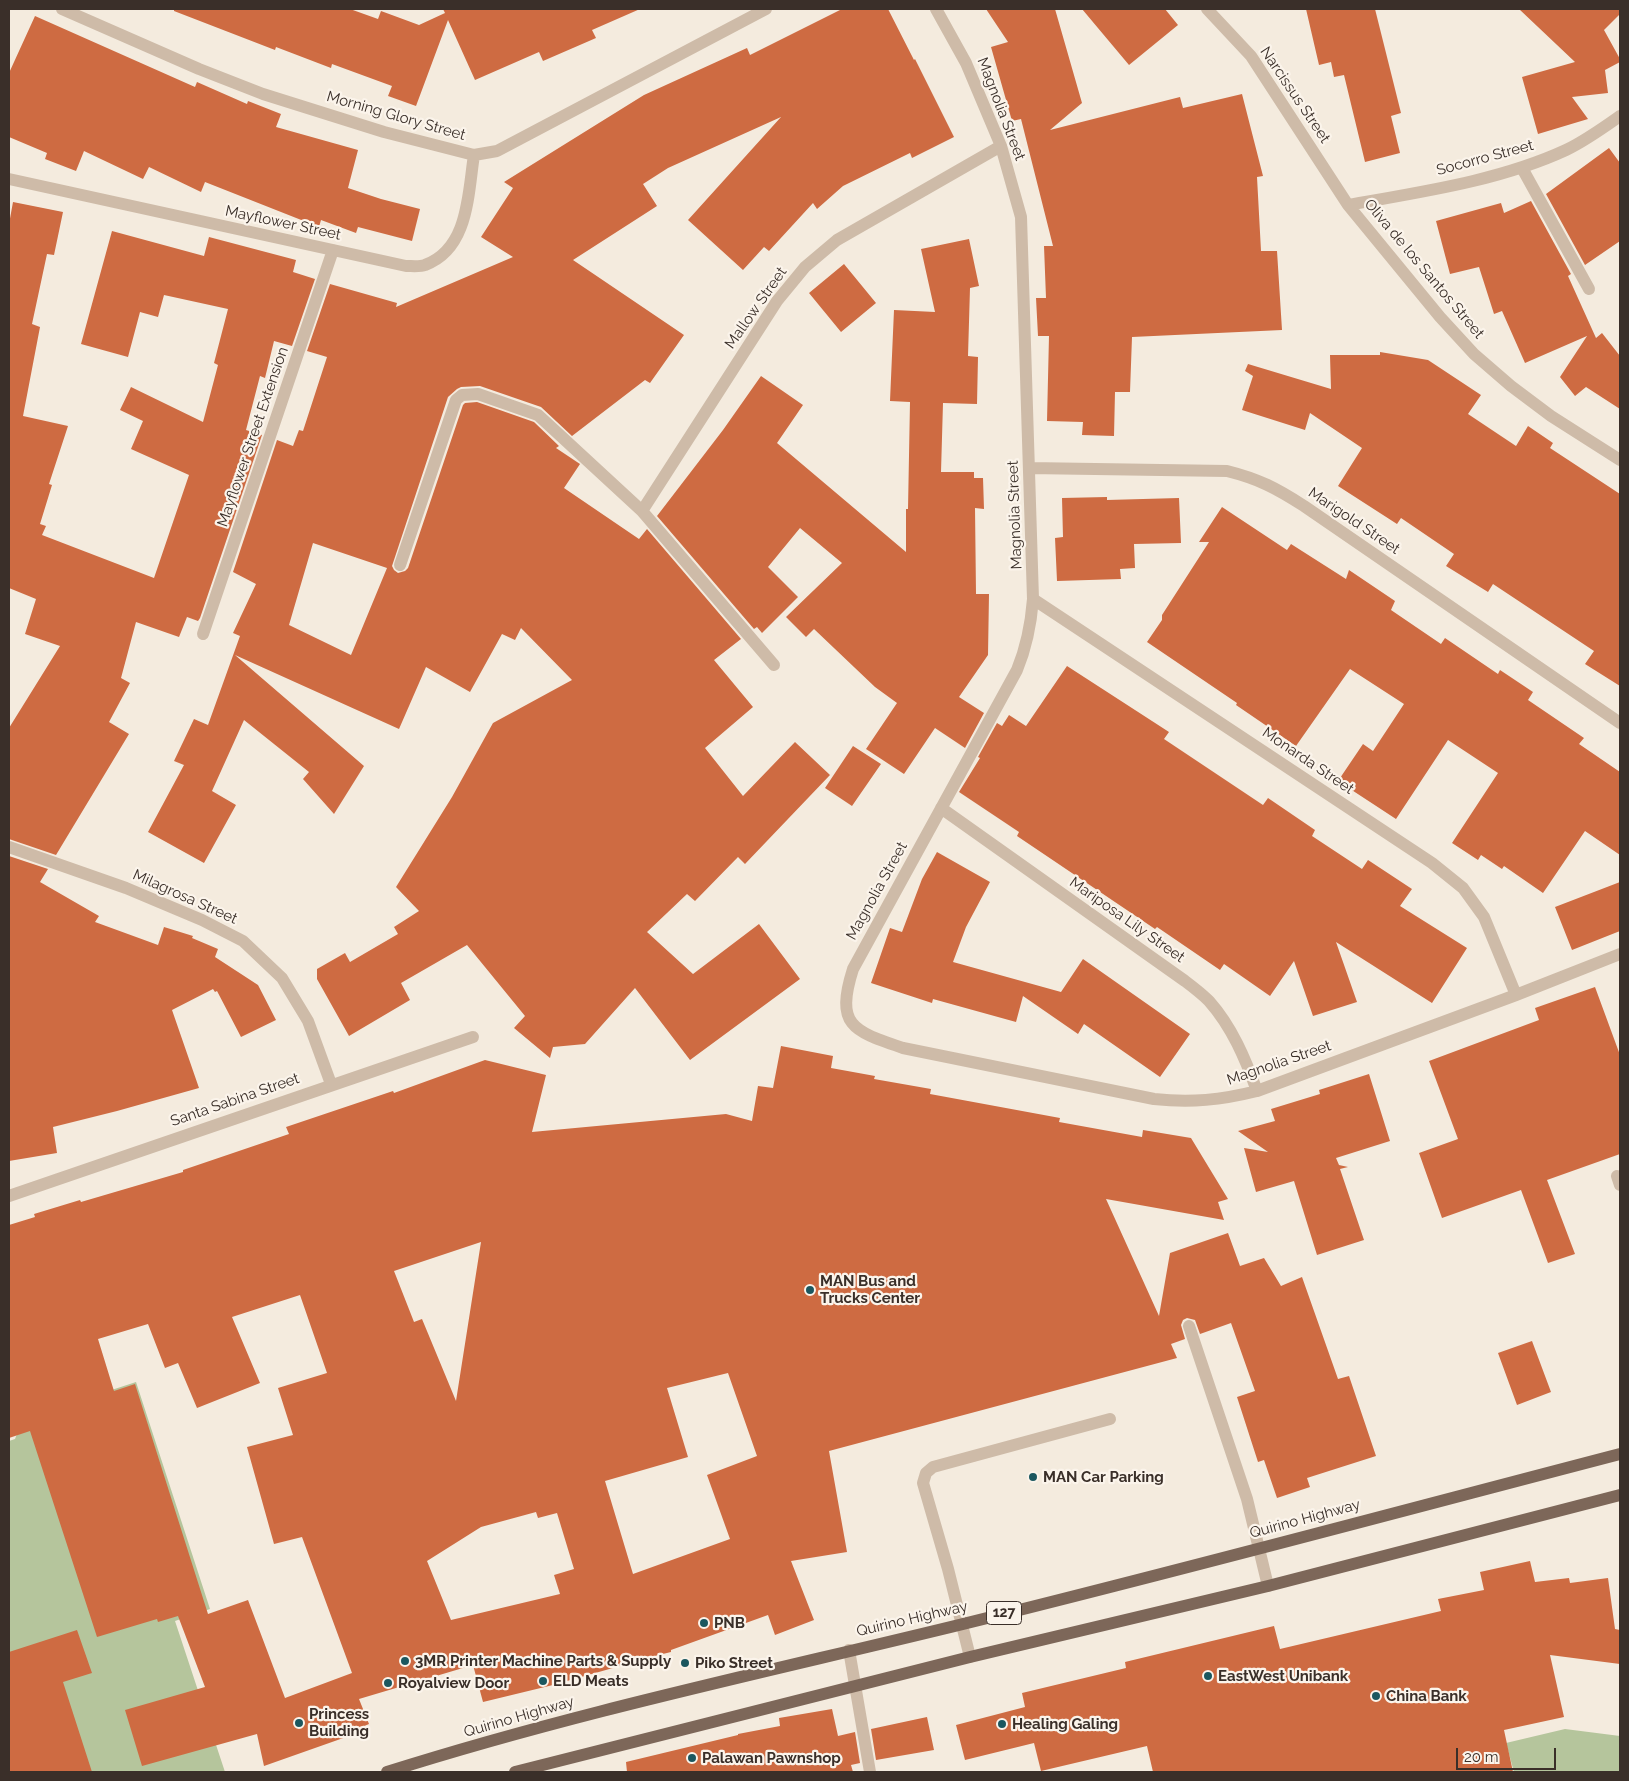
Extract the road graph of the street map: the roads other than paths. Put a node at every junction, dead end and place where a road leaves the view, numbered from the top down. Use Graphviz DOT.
graph roads {
  1 [pos="62,9"];
  2 [pos="766,9"];
  3 [pos="936,9"];
  4 [pos="1207,9"];
  5 [pos="1620,116"];
  6 [pos="1000,146"];
  7 [pos="474,155"];
  8 [pos="1522,168"];
  9 [pos="9,179"];
  10 [pos="1348,205"];
  11 [pos="333,250"];
  12 [pos="1588,289"];
  13 [pos="1620,460"];
  14 [pos="1029,468"];
  15 [pos="642,511"];
  16 [pos="400,565"];
  17 [pos="1033,598"];
  18 [pos="203,634"];
  19 [pos="774,666"];
  20 [pos="1620,723"];
  21 [pos="941,808"];
  22 [pos="9,847"];
  23 [pos="1620,954"];
  24 [pos="1516,995"];
  25 [pos="473,1037"];
  26 [pos="331,1084"];
  27 [pos="1257,1090"];
  28 [pos="9,1196"];
  29 [pos="1189,1326"];
  30 [pos="1110,1420"];
  31 [pos="1620,1454"];
  32 [pos="1620,1496"];
  33 [pos="1260,1548"];
  34 [pos="1268,1586"];
  35 [pos="962,1624"];
  36 [pos="849,1650"];
  37 [pos="970,1657"];
  38 [pos="854,1686"];
  39 [pos="387,1772"];
  40 [pos="515,1772"];
  41 [pos="870,1772"];
  1 -- 7 [label="street, Morning Glory Street"];
  2 -- 7 [label="street, Morning Glory Street"];
  3 -- 6 [label="street, Magnolia Street"];
  4 -- 10 [label="street, Narcissus Street"];
  5 -- 8 [label="street, Socorro Street"];
  6 -- 14 [label="street, Magnolia Street"];
  6 -- 15 [label="street, Mallow Street"];
  7 -- 11 [label="street, Mayflower Street"];
  8 -- 10 [label="street, Socorro Street"];
  8 -- 12 [label="street"];
  9 -- 11 [label="street, Mayflower Street"];
  10 -- 13 [label="street, Oliva de los Santos Street"];
  11 -- 18 [label="street, Mayflower Street Extension"];
  14 -- 17 [label="street, Magnolia Street"];
  14 -- 20 [label="street, Marigold Street"];
  15 -- 16 [label="street"];
  15 -- 19 [label="street"];
  17 -- 21 [label="street, Magnolia Street"];
  17 -- 24 [label="street, Monarda Street"];
  21 -- 27 [label="street, Mariposa Lily Street"];
  21 -- 27 [label="street, Magnolia Street"];
  22 -- 26 [label="street, Milagrosa Street"];
  23 -- 24 [label="street, Magnolia Street"];
  24 -- 27 [label="street, Magnolia Street"];
  25 -- 26 [label="street, Santa Sabina Street"];
  26 -- 28 [label="street, Santa Sabina Street"];
  29 -- 33 [label="street"];
  30 -- 35 [label="street"];
  31 -- 33 [label="main road, Quirino Highway / 127"];
  32 -- 34 [label="main road, 127"];
  33 -- 34 [label="street"];
  33 -- 35 [label="main road, Quirino Highway / 127"];
  34 -- 37 [label="main road, 127"];
  35 -- 36 [label="main road, Quirino Highway / 127"];
  35 -- 37 [label="street"];
  36 -- 38 [label="street"];
  36 -- 39 [label="main road, Quirino Highway / 127"];
  37 -- 38 [label="main road, 127"];
  38 -- 40 [label="main road, 127"];
  38 -- 41 [label="street"];
}
